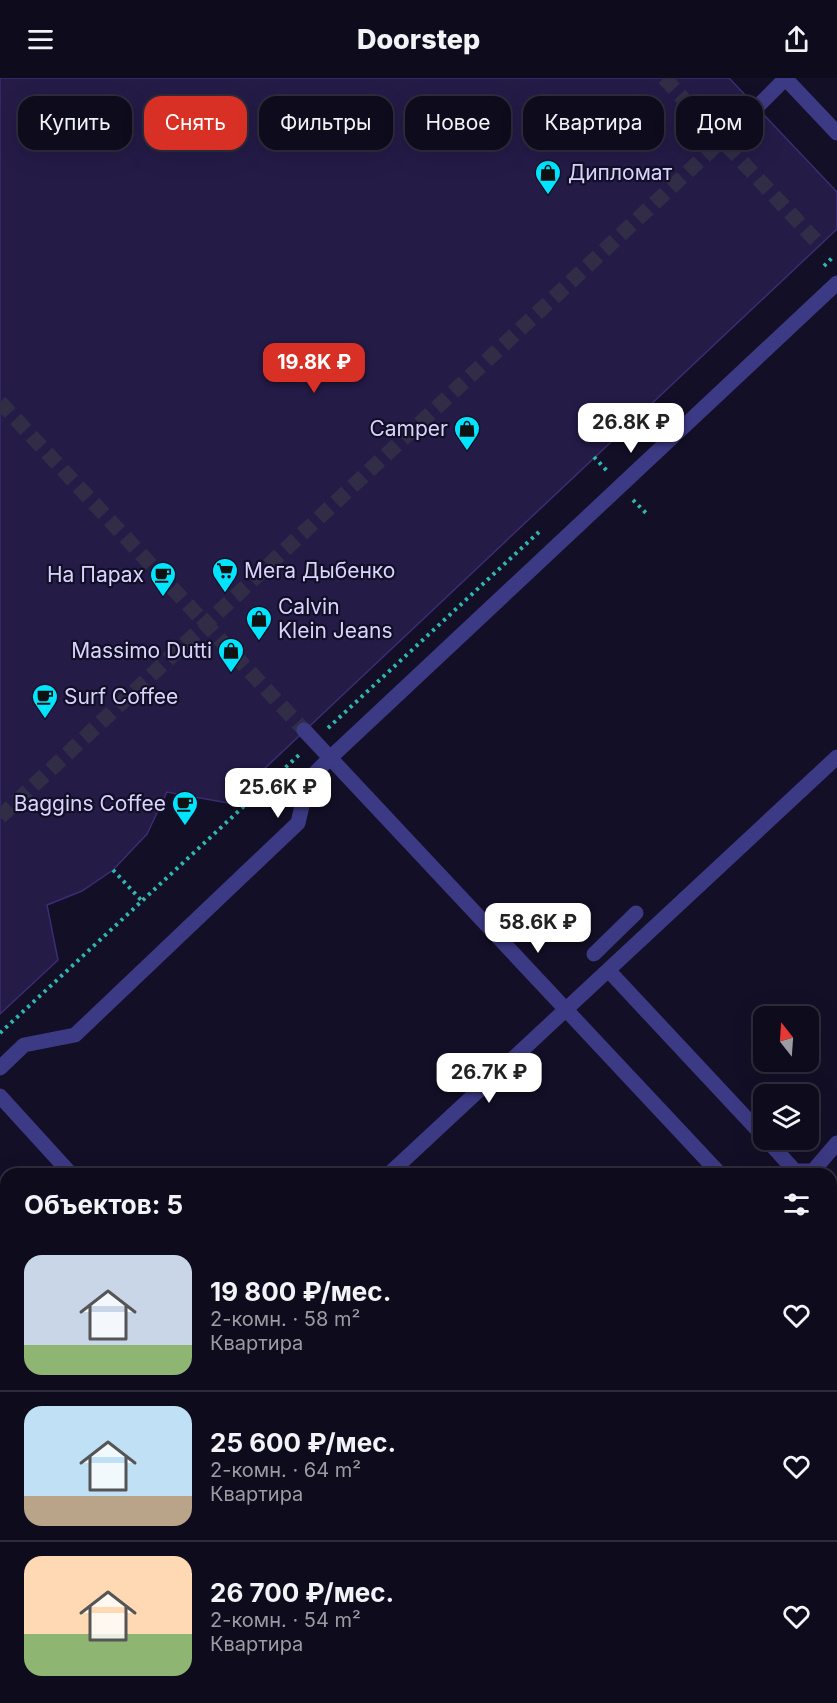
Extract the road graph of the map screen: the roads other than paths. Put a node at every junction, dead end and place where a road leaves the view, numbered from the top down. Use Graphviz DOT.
graph roads {
  1 [pos="786,78"];
  2 [pos="763,101"];
  3 [pos="837,133"];
  4 [pos="837,283"];
  5 [pos="309,736"];
  6 [pos="837,757"];
  7 [pos="330,758"];
  8 [pos="636,913"];
  9 [pos="594,954"];
  10 [pos="609,971"];
  11 [pos="568,1009"];
  12 [pos="0,1068"];
  13 [pos="0,1096"];
  14 [pos="753,1125"];
  15 [pos="837,1143"];
  16 [pos="776,1150"];
  17 [pos="66,1168"];
  18 [pos="396,1168"];
  19 [pos="714,1168"];
  20 [pos="792,1168"];
  21 [pos="816,1168"];
  1 -- 2 [label="street"];
  1 -- 3 [label="street"];
  4 -- 7 [label="street"];
  5 -- 7 [label="street"];
  6 -- 10 [label="street"];
  7 -- 11 [label="street"];
  7 -- 12 [label="street"];
  8 -- 9 [label="street"];
  10 -- 11 [label="street"];
  10 -- 14 [label="street"];
  11 -- 18 [label="street"];
  11 -- 19 [label="street"];
  13 -- 17 [label="street"];
  15 -- 21 [label="street"];
  16 -- 20 [label="street"];
}
